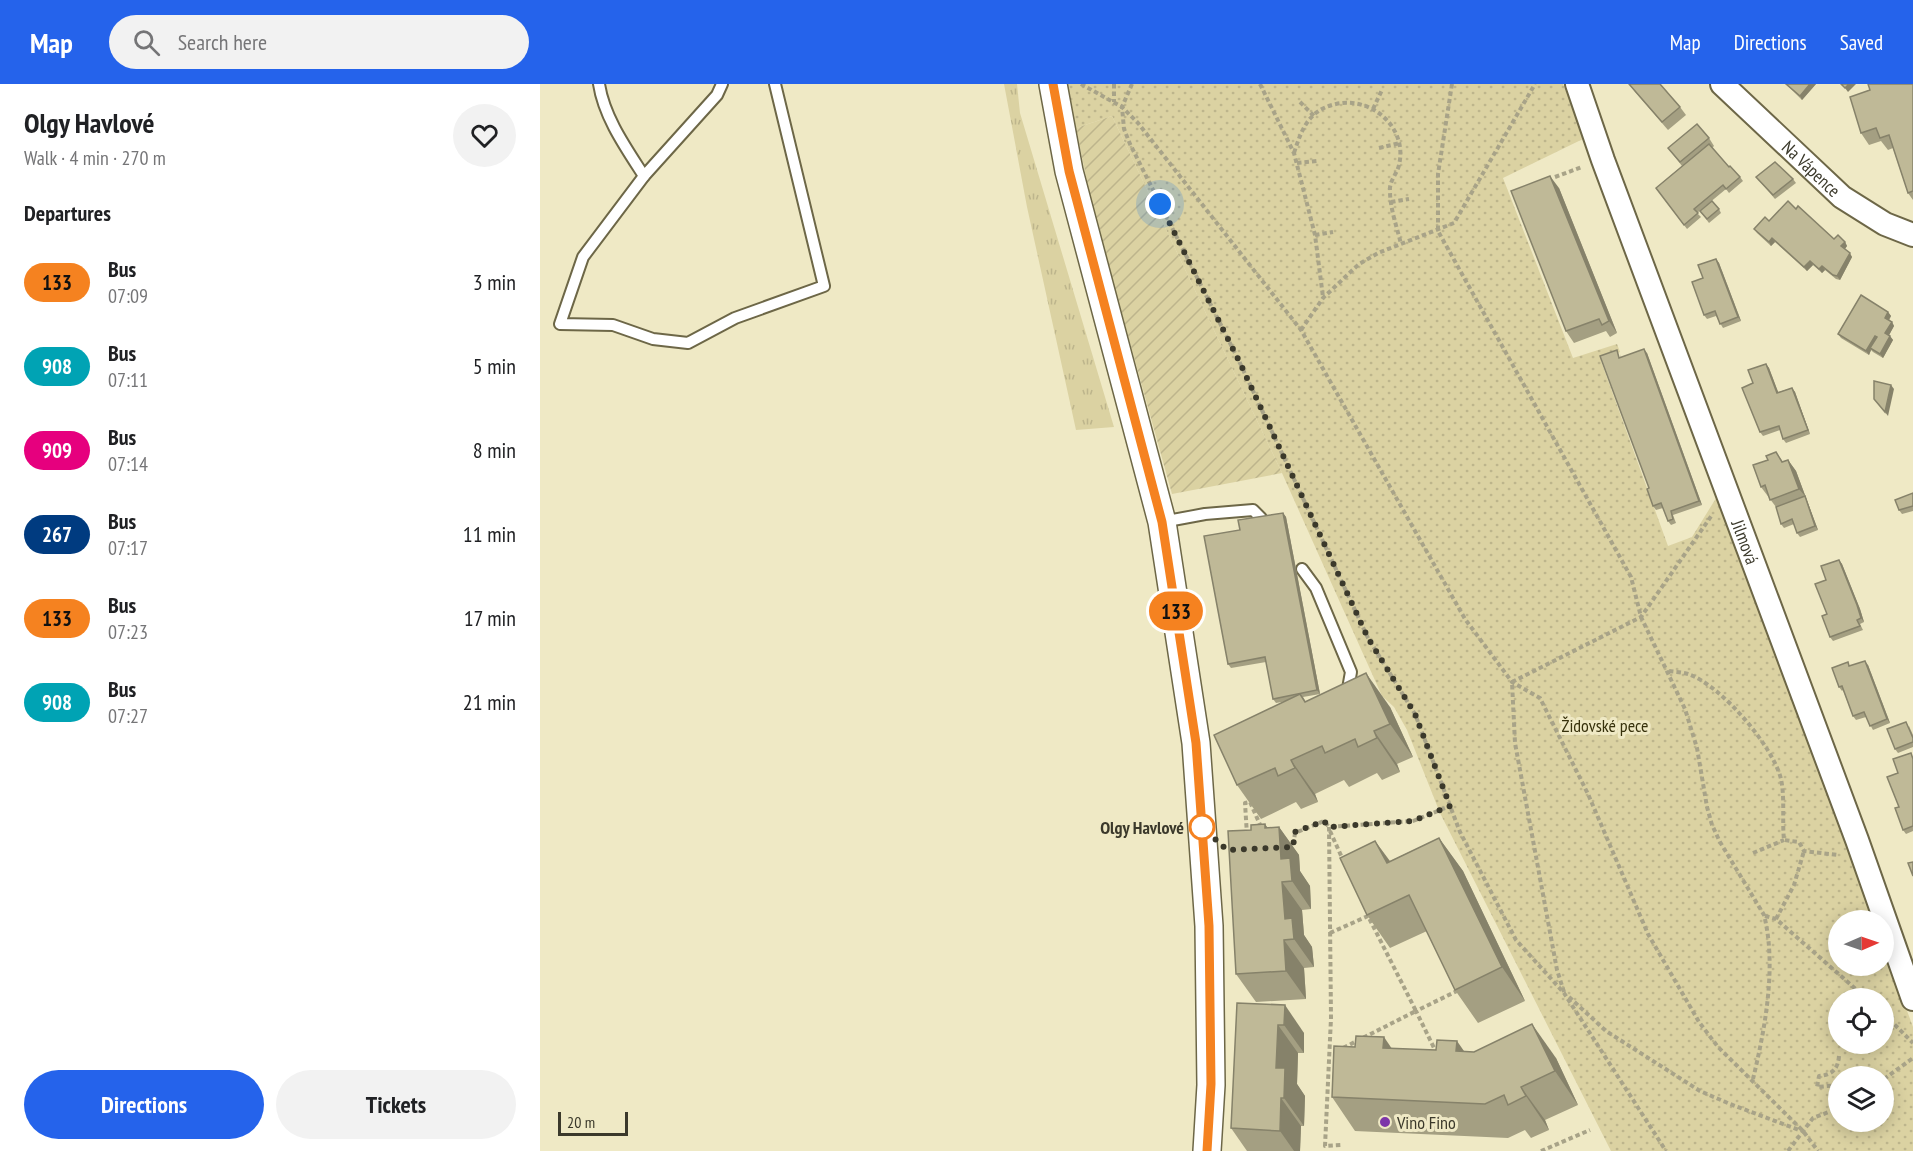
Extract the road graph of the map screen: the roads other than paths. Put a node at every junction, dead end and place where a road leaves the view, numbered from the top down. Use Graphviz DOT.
graph roads {
  1 [pos="599,84"];
  2 [pos="722,84"];
  3 [pos="775,84"];
  4 [pos="1053,84"];
  5 [pos="1577,84"];
  6 [pos="1722,84"];
  7 [pos="644,176"];
  8 [pos="1913,236"];
  9 [pos="1261,518"];
  10 [pos="1162,522"];
  11 [pos="1302,568"];
  12 [pos="1338,700"];
  13 [pos="1913,999"];
  14 [pos="1207,1151"];
  1 -- 7 [label="lane"];
  2 -- 7 [label="lane"];
  3 -- 7 [label="lane"];
  4 -- 10 [label="street"];
  5 -- 13 [label="street, Jilmová"];
  6 -- 8 [label="street, Na Vápence"];
  9 -- 10 [label="lane"];
  10 -- 14 [label="street"];
  11 -- 12 [label="lane"];
}
